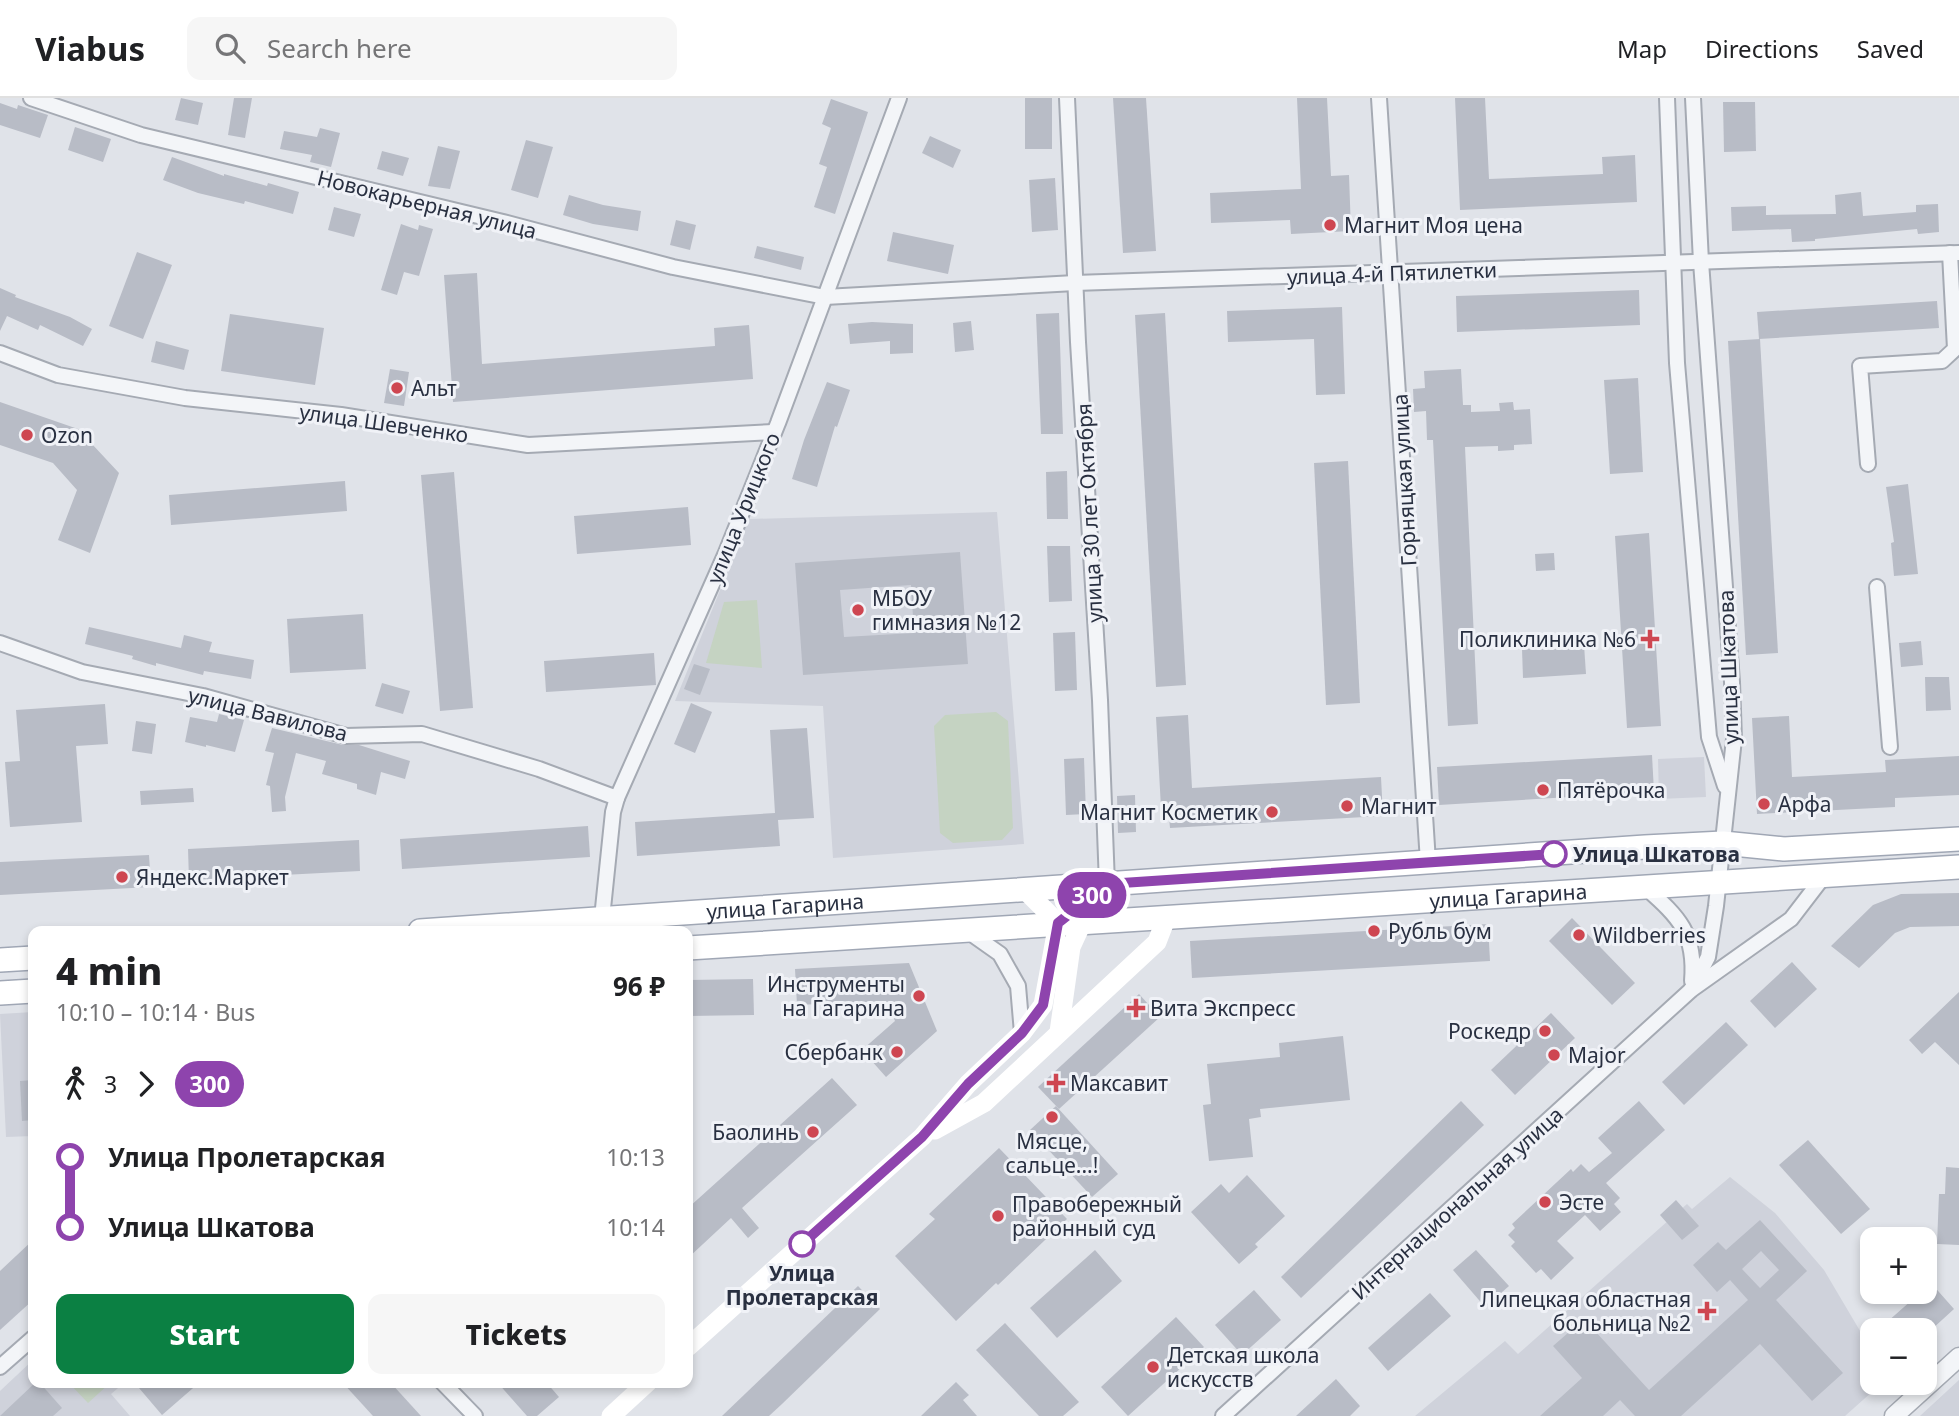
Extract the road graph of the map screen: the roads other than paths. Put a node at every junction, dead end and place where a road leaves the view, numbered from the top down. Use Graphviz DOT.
graph roads {
  1 [pos="31,98"];
  2 [pos="899,98"];
  3 [pos="1068,98"];
  4 [pos="1379,98"];
  5 [pos="1667,98"];
  6 [pos="1693,98"];
  7 [pos="1955,253"];
  8 [pos="1701,262"];
  9 [pos="1675,264"];
  10 [pos="1391,274"];
  11 [pos="1076,283"];
  12 [pos="825,297"];
  13 [pos="0,353"];
  14 [pos="774,432"];
  15 [pos="1868,464"];
  16 [pos="1877,587"];
  17 [pos="0,643"];
  18 [pos="1890,747"];
  19 [pos="1726,791"];
  20 [pos="617,798"];
  21 [pos="1959,839"];
  22 [pos="1723,843"];
  23 [pos="1429,862"];
  24 [pos="1959,867"];
  25 [pos="1824,876"];
  26 [pos="1718,883"];
  27 [pos="1107,884"];
  28 [pos="1646,888"];
  29 [pos="1024,889"];
  30 [pos="1167,916"];
  31 [pos="1083,921"];
  32 [pos="1058,923"];
  33 [pos="601,925"];
  34 [pos="571,926"];
  35 [pos="965,929"];
  36 [pos="693,948"];
  37 [pos="28,958"];
  38 [pos="0,960"];
  39 [pos="1066,970"];
  40 [pos="1691,990"];
  41 [pos="28,991"];
  42 [pos="0,993"];
  43 [pos="1059,1032"];
  44 [pos="1022,1033"];
  45 [pos="922,1137"];
  46 [pos="28,1342"];
  47 [pos="693,1343"];
  48 [pos="1959,1357"];
  49 [pos="0,1367"];
  50 [pos="448,1388"];
  51 [pos="641,1388"];
  52 [pos="475,1416"];
  53 [pos="611,1416"];
  54 [pos="1223,1416"];
  55 [pos="1894,1416"];
  1 -- 12 [label="street, Новокарьерная улица"];
  2 -- 12 [label="street, улица Урицкого"];
  3 -- 11 [label="street, улица 30 лет Октября"];
  4 -- 10 [label="street, Горняцкая улица"];
  5 -- 9 [label="street, улица Шкатова"];
  6 -- 8 [label="street, улица Шкатова"];
  7 -- 8 [label="street, улица 4-й Пятилетки"];
  7 -- 15 [label="street"];
  8 -- 9 [label="street, улица 4-й Пятилетки"];
  8 -- 19 [label="street, улица Шкатова"];
  9 -- 10 [label="street, улица 4-й Пятилетки"];
  9 -- 19 [label="street, улица Шкатова"];
  10 -- 11 [label="street, улица 4-й Пятилетки"];
  10 -- 23 [label="street, Горняцкая улица"];
  11 -- 12 [label="street, улица 4-й Пятилетки"];
  11 -- 27 [label="street, улица 30 лет Октября"];
  12 -- 14 [label="street, улица Урицкого"];
  13 -- 14 [label="street, улица Шевченко"];
  14 -- 20 [label="street, улица Урицкого"];
  16 -- 18 [label="street"];
  17 -- 20 [label="street, улица Вавилова"];
  19 -- 22 [label="street"];
  20 -- 33 [label="street, улица Урицкого"];
  21 -- 22 [label="main road, улица Гагарина"];
  22 -- 23 [label="main road, улица Гагарина"];
  22 -- 26 [label="street"];
  23 -- 27 [label="main road, улица Гагарина"];
  24 -- 25 [label="main road, улица Гагарина"];
  25 -- 26 [label="main road, улица Гагарина"];
  25 -- 40 [label="street"];
  26 -- 28 [label="main road, улица Гагарина"];
  26 -- 40 [label="street"];
  27 -- 29 [label="main road, улица Гагарина"];
  27 -- 31 [label="street"];
  27 -- 32 [label="main road"];
  28 -- 30 [label="main road, улица Гагарина"];
  28 -- 40 [label="street"];
  29 -- 32 [label="main road"];
  29 -- 33 [label="main road, улица Гагарина"];
  30 -- 31 [label="main road, улица Гагарина"];
  30 -- 43 [label="main road"];
  31 -- 32 [label="main road, улица Гагарина"];
  31 -- 39 [label="main road"];
  32 -- 35 [label="main road, улица Гагарина"];
  32 -- 39 [label="main road"];
  32 -- 44 [label="main road"];
  33 -- 34 [label="main road, улица Гагарина"];
  35 -- 36 [label="main road, улица Гагарина"];
  35 -- 44 [label="street"];
  37 -- 38 [label="main road"];
  39 -- 43 [label="main road"];
  40 -- 54 [label="street, Интернациональная улица"];
  41 -- 42 [label="main road"];
  43 -- 45 [label="main road"];
  44 -- 45 [label="main road"];
  45 -- 47 [label="main road"];
  46 -- 49 [label="street"];
  48 -- 55 [label="street"];
  50 -- 52 [label="street"];
  51 -- 53 [label="main road"];
}
